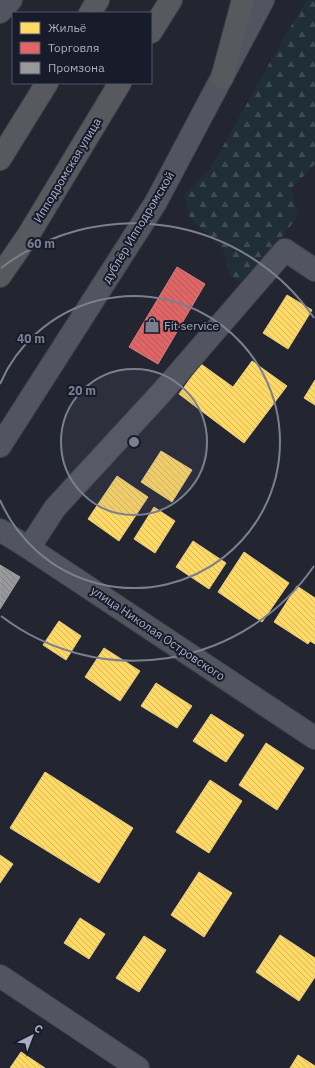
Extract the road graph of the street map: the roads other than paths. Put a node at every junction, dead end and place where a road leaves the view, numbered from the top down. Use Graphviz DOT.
graph roads {
  1 [pos="11,0"];
  2 [pos="98,0"];
  3 [pos="171,0"];
  4 [pos="243,0"];
  5 [pos="263,0"];
  6 [pos="0,12"];
  7 [pos="91,12"];
  8 [pos="152,30"];
  9 [pos="222,78"];
  10 [pos="46,84"];
  11 [pos="119,84"];
  12 [pos="0,159"];
  13 [pos="315,270"];
  14 [pos="0,276"];
  15 [pos="0,446"];
  16 [pos="0,530"];
  17 [pos="29,548"];
  18 [pos="315,738"];
  19 [pos="0,976"];
  20 [pos="138,1068"];
  1 -- 6 [label="street"];
  2 -- 7 [label="highway"];
  3 -- 8 [label="highway"];
  4 -- 9 [label="highway"];
  5 -- 9 [label="street, дублёр Ипподромской"];
  9 -- 15 [label="street, дублёр Ипподромской"];
  10 -- 12 [label="highway"];
  11 -- 14 [label="highway, Ипподромская улица"];
  13 -- 17 [label="street"];
  16 -- 17 [label="street, улица Николая Островского"];
  17 -- 18 [label="street, улица Николая Островского"];
  19 -- 20 [label="street"];
}
